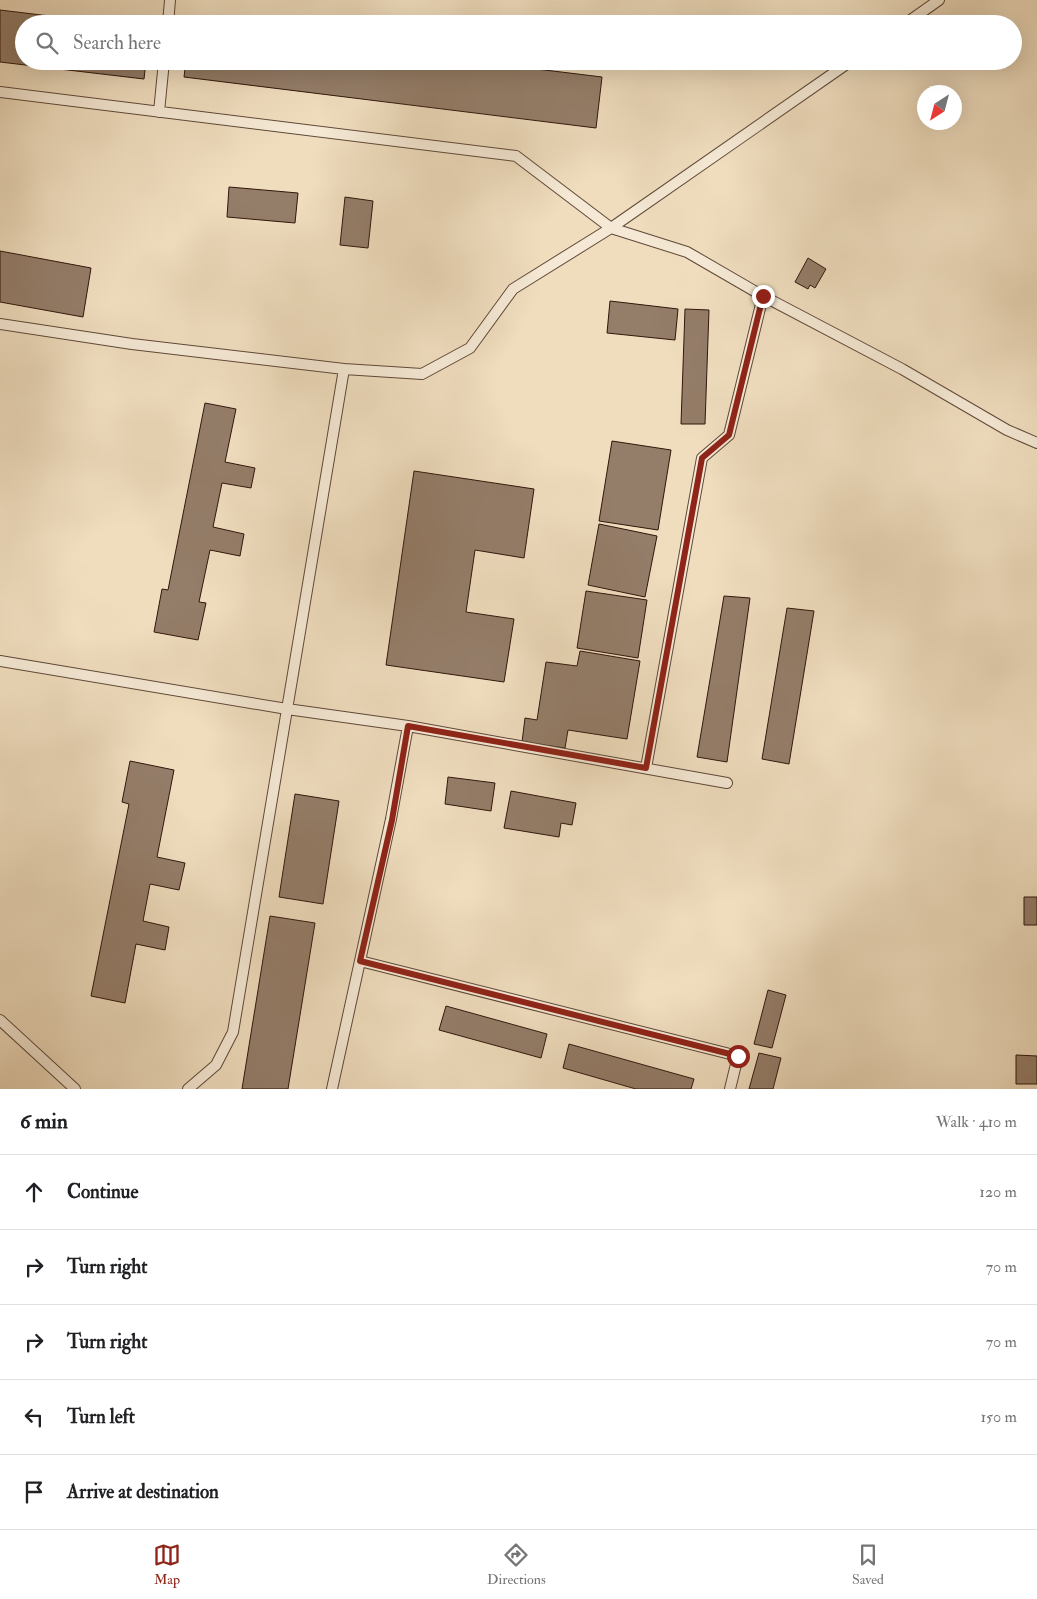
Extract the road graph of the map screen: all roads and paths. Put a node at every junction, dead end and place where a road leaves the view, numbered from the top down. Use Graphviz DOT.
graph roads {
  1 [pos="170,0"];
  2 [pos="939,0"];
  3 [pos="169,15"];
  4 [pos="918,15"];
  5 [pos="163,70"];
  6 [pos="838,70"];
  7 [pos="0,92"];
  8 [pos="160,112"];
  9 [pos="611,228"];
  10 [pos="763,296"];
  11 [pos="0,324"];
  12 [pos="344,369"];
  13 [pos="1037,443"];
  14 [pos="0,661"];
  15 [pos="287,709"];
  16 [pos="408,726"];
  17 [pos="646,768"];
  18 [pos="727,783"];
  19 [pos="360,961"];
  20 [pos="0,1020"];
  21 [pos="75,1089"];
  22 [pos="188,1089"];
  23 [pos="332,1089"];
  24 [pos="730,1089"];
  1 -- 3 [label="lane"];
  2 -- 4 [label="lane"];
  5 -- 8 [label="lane"];
  6 -- 9 [label="lane"];
  7 -- 8 [label="lane"];
  8 -- 9 [label="lane"];
  9 -- 10 [label="lane"];
  9 -- 12 [label="lane"];
  10 -- 13 [label="lane"];
  10 -- 17 [label="lane"];
  11 -- 12 [label="lane"];
  12 -- 15 [label="lane"];
  14 -- 15 [label="lane"];
  15 -- 16 [label="lane"];
  15 -- 22 [label="lane"];
  16 -- 17 [label="lane"];
  16 -- 19 [label="lane"];
  17 -- 18 [label="lane"];
  19 -- 23 [label="lane"];
  19 -- 24 [label="lane"];
  20 -- 21 [label="lane"];
}
